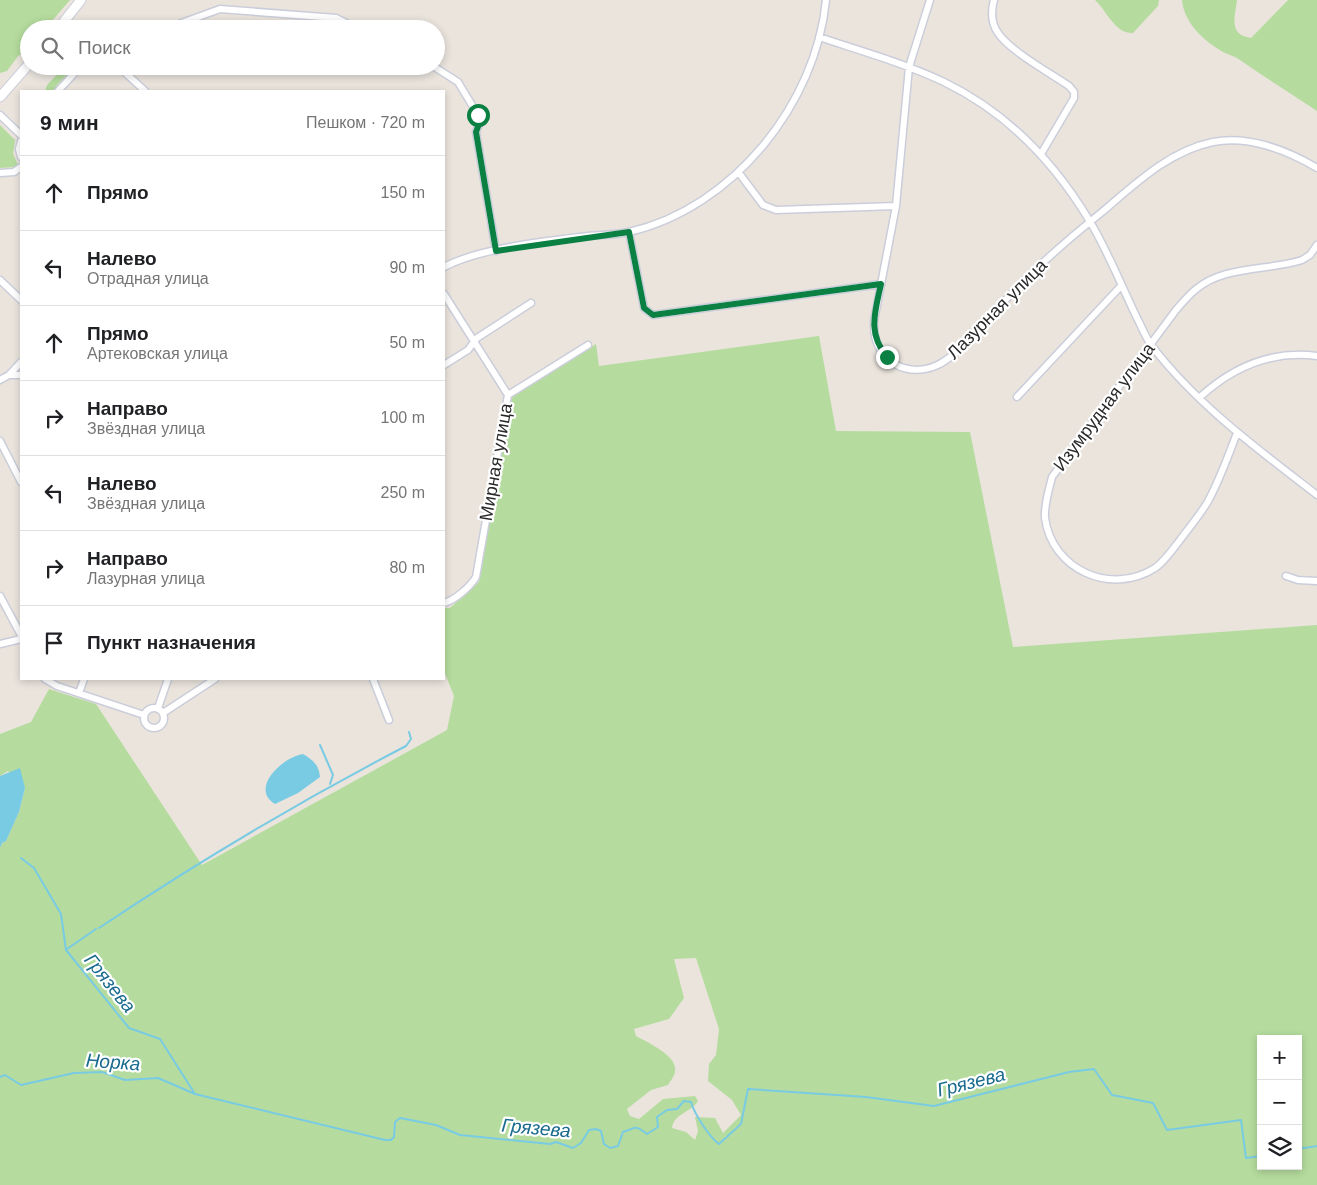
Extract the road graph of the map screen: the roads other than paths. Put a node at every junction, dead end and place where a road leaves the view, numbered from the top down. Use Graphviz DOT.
graph roads {
  1 [pos="81,0"];
  2 [pos="826,0"];
  3 [pos="930,0"];
  4 [pos="994,0"];
  5 [pos="65,20"];
  6 [pos="190,20"];
  7 [pos="340,20"];
  8 [pos="819,37"];
  9 [pos="909,67"];
  10 [pos="20,74"];
  11 [pos="445,74"];
  12 [pos="73,75"];
  13 [pos="127,75"];
  14 [pos="59,90"];
  15 [pos="143,90"];
  16 [pos="0,97"];
  17 [pos="0,115"];
  18 [pos="20,134"];
  19 [pos="1041,154"];
  20 [pos="20,168"];
  21 [pos="1317,168"];
  22 [pos="0,173"];
  23 [pos="739,173"];
  24 [pos="896,206"];
  25 [pos="1090,221"];
  26 [pos="629,232"];
  27 [pos="1317,245"];
  28 [pos="496,251"];
  29 [pos="445,265"];
  30 [pos="0,280"];
  31 [pos="881,284"];
  32 [pos="1121,286"];
  33 [pos="445,296"];
  34 [pos="20,299"];
  35 [pos="530,303"];
  36 [pos="474,343"];
  37 [pos="1150,344"];
  38 [pos="588,345"];
  39 [pos="1317,356"];
  40 [pos="20,363"];
  41 [pos="445,364"];
  42 [pos="9,375"];
  43 [pos="20,375"];
  44 [pos="0,380"];
  45 [pos="508,395"];
  46 [pos="1017,397"];
  47 [pos="1200,398"];
  48 [pos="1237,433"];
  49 [pos="0,441"];
  50 [pos="20,480"];
  51 [pos="1317,494"];
  52 [pos="1286,576"];
  53 [pos="1317,581"];
  54 [pos="0,596"];
  55 [pos="445,602"];
  56 [pos="20,635"];
  57 [pos="20,637"];
  58 [pos="0,644"];
  59 [pos="46,680"];
  60 [pos="84,680"];
  61 [pos="168,680"];
  62 [pos="213,680"];
  63 [pos="373,680"];
  64 [pos="79,693"];
  65 [pos="160,711"];
  66 [pos="144,715"];
  67 [pos="389,720"];
  1 -- 5 [label="street"];
  2 -- 8 [label="street"];
  3 -- 9 [label="street, Лазурная улица"];
  4 -- 19 [label="street"];
  6 -- 7 [label="street"];
  8 -- 9 [label="street"];
  8 -- 23 [label="street"];
  9 -- 19 [label="street"];
  9 -- 24 [label="street, Лазурная улица"];
  10 -- 16 [label="street"];
  11 -- 28 [label="street"];
  12 -- 14 [label="street"];
  13 -- 15 [label="street"];
  17 -- 18 [label="street"];
  19 -- 25 [label="street"];
  20 -- 22 [label="street"];
  21 -- 25 [label="street, Лазурная улица"];
  23 -- 24 [label="street"];
  23 -- 26 [label="street"];
  24 -- 31 [label="street, Лазурная улица"];
  25 -- 31 [label="street, Лазурная улица"];
  25 -- 32 [label="street"];
  26 -- 28 [label="street"];
  26 -- 31 [label="street"];
  27 -- 37 [label="street, Изумрудная улица"];
  28 -- 29 [label="street"];
  30 -- 34 [label="street"];
  32 -- 37 [label="street"];
  32 -- 46 [label="street"];
  33 -- 36 [label="street, Мирная улица"];
  35 -- 36 [label="street"];
  36 -- 41 [label="street"];
  36 -- 45 [label="street, Мирная улица"];
  37 -- 47 [label="street"];
  37 -- 48 [label="street, Изумрудная улица"];
  38 -- 45 [label="street"];
  39 -- 47 [label="street"];
  40 -- 42 [label="street"];
  42 -- 43 [label="street"];
  42 -- 44 [label="street"];
  45 -- 55 [label="street, Мирная улица"];
  47 -- 48 [label="street"];
  48 -- 51 [label="street"];
  49 -- 50 [label="street"];
  52 -- 53 [label="street"];
  54 -- 56 [label="street"];
  57 -- 58 [label="street"];
  59 -- 64 [label="street"];
  60 -- 64 [label="street"];
  61 -- 65 [label="street"];
  62 -- 65 [label="street"];
  63 -- 67 [label="street"];
  64 -- 66 [label="street"];
  65 -- 66 [label="street"];
  65 -- 66 [label="street"];
}
